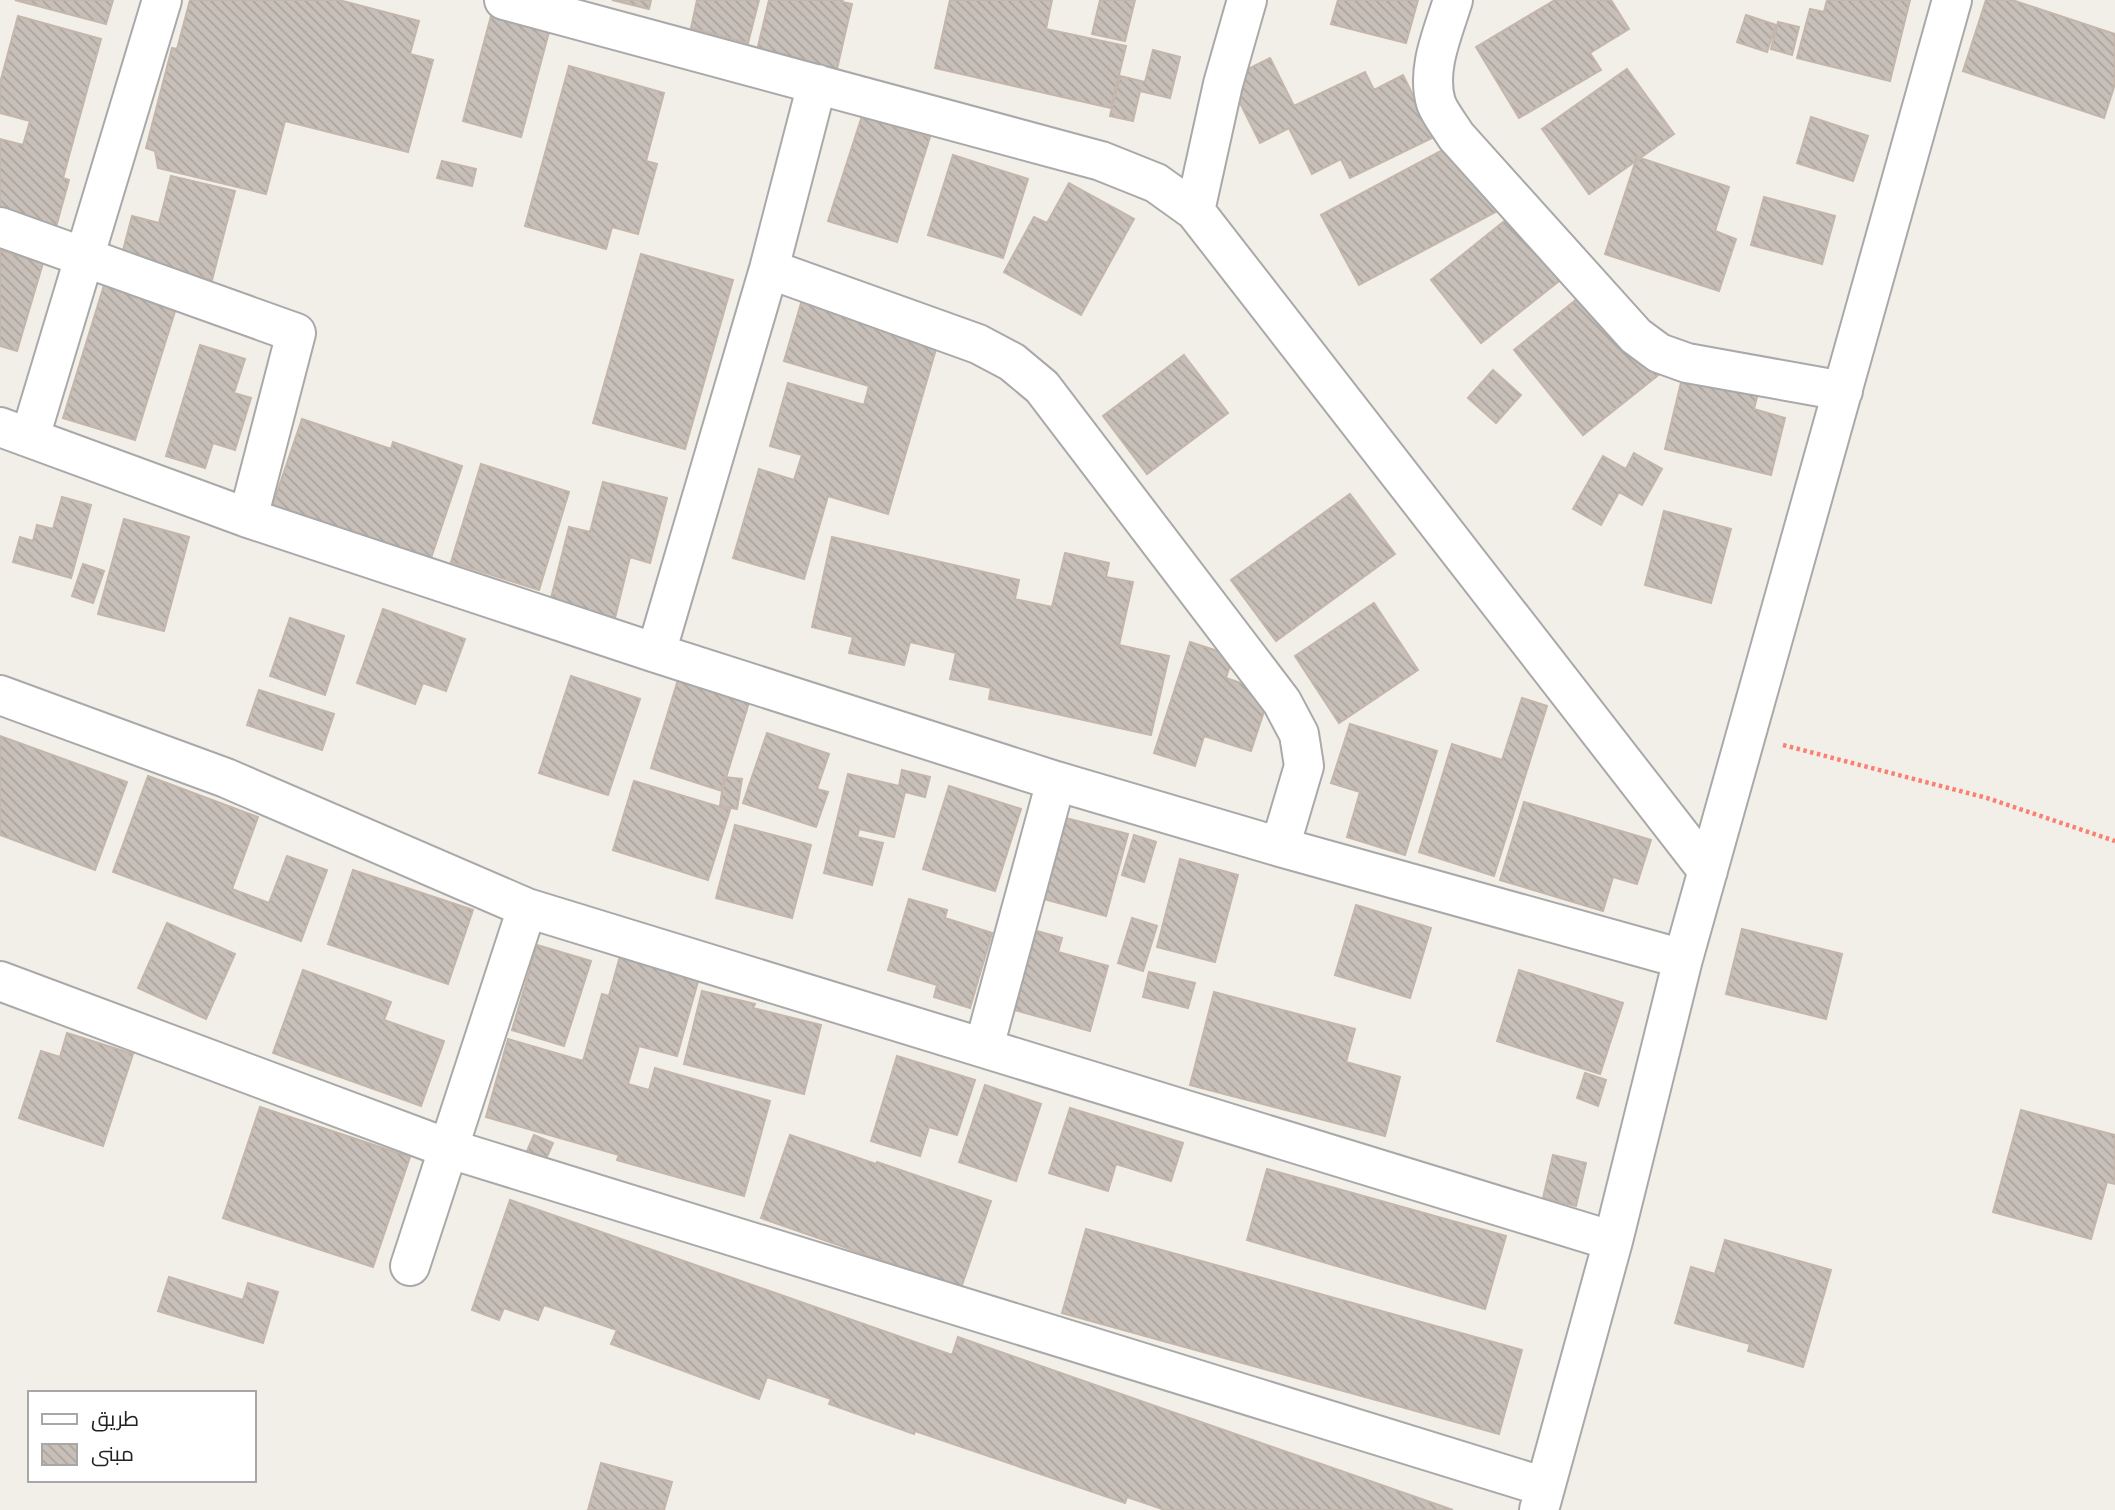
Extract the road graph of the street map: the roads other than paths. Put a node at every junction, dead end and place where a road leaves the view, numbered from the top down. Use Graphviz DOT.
graph roads {
  1 [pos="162,0"];
  2 [pos="504,0"];
  3 [pos="1247,0"];
  4 [pos="1453,0"];
  5 [pos="1952,0"];
  6 [pos="817,84"];
  7 [pos="1195,211"];
  8 [pos="0,227"];
  9 [pos="84,256"];
  10 [pos="769,269"];
  11 [pos="1843,391"];
  12 [pos="15,432"];
  13 [pos="248,518"];
  14 [pos="656,653"];
  15 [pos="0,695"];
  16 [pos="1056,781"];
  17 [pos="1280,847"];
  18 [pos="1709,872"];
  19 [pos="527,908"];
  20 [pos="1684,959"];
  21 [pos="0,981"];
  22 [pos="984,1047"];
  23 [pos="447,1148"];
  24 [pos="1613,1241"];
  25 [pos="410,1266"];
  26 [pos="1542,1498"];
  1 -- 9 [label="street"];
  2 -- 6 [label="street"];
  3 -- 7 [label="street"];
  4 -- 11 [label="street"];
  5 -- 11 [label="street"];
  6 -- 7 [label="street"];
  6 -- 10 [label="street"];
  7 -- 18 [label="street"];
  8 -- 9 [label="street"];
  9 -- 12 [label="street"];
  9 -- 13 [label="street"];
  10 -- 14 [label="street"];
  10 -- 17 [label="street"];
  11 -- 18 [label="street"];
  12 -- 13 [label="street"];
  13 -- 14 [label="street"];
  14 -- 16 [label="street"];
  15 -- 19 [label="street"];
  16 -- 17 [label="street"];
  16 -- 22 [label="street"];
  17 -- 20 [label="street"];
  18 -- 20 [label="street"];
  19 -- 22 [label="street"];
  19 -- 23 [label="street"];
  20 -- 24 [label="street"];
  21 -- 23 [label="street"];
  22 -- 24 [label="street"];
  23 -- 25 [label="street"];
  23 -- 26 [label="street"];
  24 -- 26 [label="street"];
}
